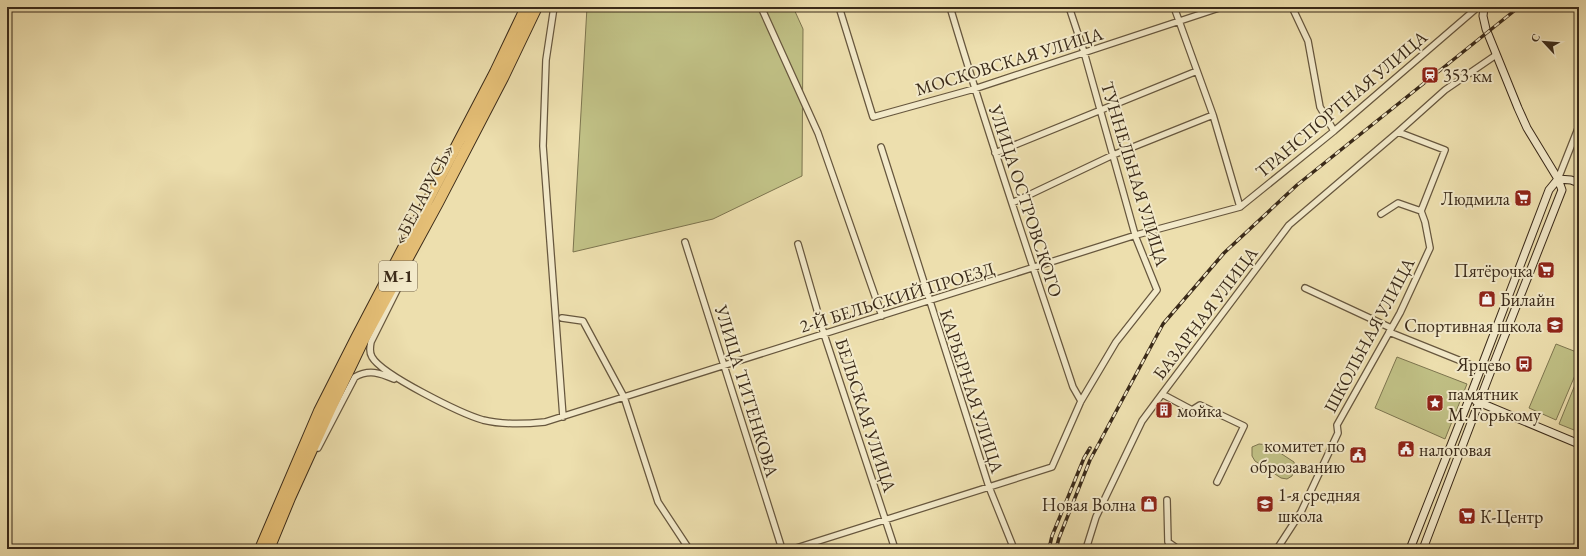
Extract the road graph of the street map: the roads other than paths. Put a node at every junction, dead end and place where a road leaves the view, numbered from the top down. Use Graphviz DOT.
graph roads {
  1 [pos="526,7"];
  2 [pos="537,7"];
  3 [pos="554,7"];
  4 [pos="762,7"];
  5 [pos="838,7"];
  6 [pos="950,7"];
  7 [pos="1069,7"];
  8 [pos="1174,7"];
  9 [pos="1222,7"];
  10 [pos="1292,7"];
  11 [pos="1478,7"];
  12 [pos="1484,7"];
  13 [pos="1178,21"];
  14 [pos="1084,52"];
  15 [pos="1496,55"];
  16 [pos="1197,71"];
  17 [pos="974,89"];
  18 [pos="1100,110"];
  19 [pos="1213,115"];
  20 [pos="1579,126"];
  21 [pos="1334,131"];
  22 [pos="1398,132"];
  23 [pos="880,147"];
  24 [pos="995,153"];
  25 [pos="1113,155"];
  26 [pos="1558,179"];
  27 [pos="1579,183"];
  28 [pos="438,203"];
  29 [pos="1012,203"];
  30 [pos="1240,207"];
  31 [pos="1421,210"];
  32 [pos="1381,214"];
  33 [pos="1136,235"];
  34 [pos="685,242"];
  35 [pos="798,244"];
  36 [pos="1034,268"];
  37 [pos="1305,288"];
  38 [pos="929,301"];
  39 [pos="882,316"];
  40 [pos="562,318"];
  41 [pos="1390,330"];
  42 [pos="824,334"];
  43 [pos="725,365"];
  44 [pos="1481,369"];
  45 [pos="406,383"];
  46 [pos="1162,394"];
  47 [pos="624,397"];
  48 [pos="1470,399"];
  49 [pos="1081,401"];
  50 [pos="1479,403"];
  51 [pos="563,417"];
  52 [pos="1579,444"];
  53 [pos="1217,482"];
  54 [pos="988,487"];
  55 [pos="290,498"];
  56 [pos="1167,500"];
  57 [pos="886,520"];
  58 [pos="260,549"];
  59 [pos="269,549"];
  60 [pos="689,549"];
  61 [pos="782,549"];
  62 [pos="792,549"];
  63 [pos="895,549"];
  64 [pos="1014,549"];
  65 [pos="1086,549"];
  66 [pos="1178,549"];
  67 [pos="1276,549"];
  68 [pos="1410,549"];
  69 [pos="1423,549"];
  1 -- 58 [label="highway, «БЕЛАРУСЬ» / М-1"];
  2 -- 28 [label="highway, «БЕЛАРУСЬ» / М-1"];
  3 -- 51 [label="street"];
  4 -- 39 [label="street"];
  5 -- 17 [label="street, МОСКОВСКАЯ УЛИЦА"];
  6 -- 17 [label="street, УЛИЦА ОСТРОВСКОГО"];
  7 -- 14 [label="street, ТУННЕЛЬНАЯ УЛИЦА"];
  8 -- 13 [label="street"];
  9 -- 13 [label="street, МОСКОВСКАЯ УЛИЦА"];
  10 -- 21 [label="street"];
  11 -- 21 [label="street, ТРАНСПОРТНАЯ УЛИЦА"];
  12 -- 15 [label="main road"];
  13 -- 14 [label="street, МОСКОВСКАЯ УЛИЦА"];
  13 -- 16 [label="street"];
  14 -- 17 [label="street, МОСКОВСКАЯ УЛИЦА"];
  14 -- 18 [label="street, ТУННЕЛЬНАЯ УЛИЦА"];
  15 -- 22 [label="street, БАЗАРНАЯ УЛИЦА"];
  15 -- 26 [label="main road"];
  16 -- 18 [label="street"];
  16 -- 19 [label="street"];
  17 -- 24 [label="street, УЛИЦА ОСТРОВСКОГО"];
  18 -- 24 [label="street"];
  18 -- 25 [label="street, ТУННЕЛЬНАЯ УЛИЦА"];
  19 -- 25 [label="street"];
  19 -- 30 [label="street"];
  20 -- 26 [label="street"];
  21 -- 30 [label="street, ТРАНСПОРТНАЯ УЛИЦА"];
  22 -- 31 [label="street"];
  22 -- 46 [label="street, БАЗАРНАЯ УЛИЦА"];
  23 -- 38 [label="street, КАРЬЕРНАЯ УЛИЦА"];
  24 -- 29 [label="street, УЛИЦА ОСТРОВСКОГО"];
  25 -- 29 [label="street"];
  25 -- 33 [label="street, ТУННЕЛЬНАЯ УЛИЦА"];
  26 -- 27 [label="main road"];
  26 -- 44 [label="main road"];
  26 -- 50 [label="main road"];
  28 -- 45 [label="street"];
  28 -- 55 [label="highway, «БЕЛАРУСЬ» / М-1"];
  29 -- 36 [label="street, УЛИЦА ОСТРОВСКОГО"];
  30 -- 33 [label="street, 2-Й БЕЛЬСКИЙ ПРОЕЗД"];
  31 -- 32 [label="street"];
  31 -- 41 [label="street, ШКОЛЬНАЯ УЛИЦА"];
  33 -- 36 [label="street, 2-Й БЕЛЬСКИЙ ПРОЕЗД"];
  33 -- 49 [label="street, ТУННЕЛЬНАЯ УЛИЦА"];
  34 -- 43 [label="street, УЛИЦА ТИТЕНКОВА"];
  35 -- 42 [label="street, БЕЛЬСКАЯ УЛИЦА"];
  36 -- 38 [label="street, 2-Й БЕЛЬСКИЙ ПРОЕЗД"];
  36 -- 49 [label="street, УЛИЦА ОСТРОВСКОГО"];
  37 -- 41 [label="street"];
  38 -- 39 [label="street, 2-Й БЕЛЬСКИЙ ПРОЕЗД"];
  38 -- 54 [label="street, КАРЬЕРНАЯ УЛИЦА"];
  39 -- 42 [label="street, 2-Й БЕЛЬСКИЙ ПРОЕЗД"];
  40 -- 47 [label="street"];
  41 -- 44 [label="street"];
  41 -- 67 [label="street, ШКОЛЬНАЯ УЛИЦА"];
  42 -- 43 [label="street, 2-Й БЕЛЬСКИЙ ПРОЕЗД"];
  42 -- 57 [label="street, БЕЛЬСКАЯ УЛИЦА"];
  43 -- 47 [label="street, 2-Й БЕЛЬСКИЙ ПРОЕЗД"];
  43 -- 61 [label="street, УЛИЦА ТИТЕНКОВА"];
  44 -- 48 [label="main road"];
  45 -- 51 [label="street, 2-Й БЕЛЬСКИЙ ПРОЕЗД"];
  45 -- 55 [label="street"];
  46 -- 53 [label="street"];
  46 -- 65 [label="street, БАЗАРНАЯ УЛИЦА"];
  47 -- 51 [label="street, 2-Й БЕЛЬСКИЙ ПРОЕЗД"];
  47 -- 60 [label="street"];
  48 -- 50 [label="main road"];
  48 -- 68 [label="main road"];
  49 -- 54 [label="street, ТУННЕЛЬНАЯ УЛИЦА"];
  50 -- 52 [label="main road"];
  50 -- 69 [label="main road"];
  54 -- 57 [label="street"];
  54 -- 64 [label="street, КАРЬЕРНАЯ УЛИЦА"];
  55 -- 59 [label="highway, «БЕЛАРУСЬ» / М-1"];
  56 -- 66 [label="street"];
  57 -- 62 [label="street"];
  57 -- 63 [label="street, БЕЛЬСКАЯ УЛИЦА"];
}
